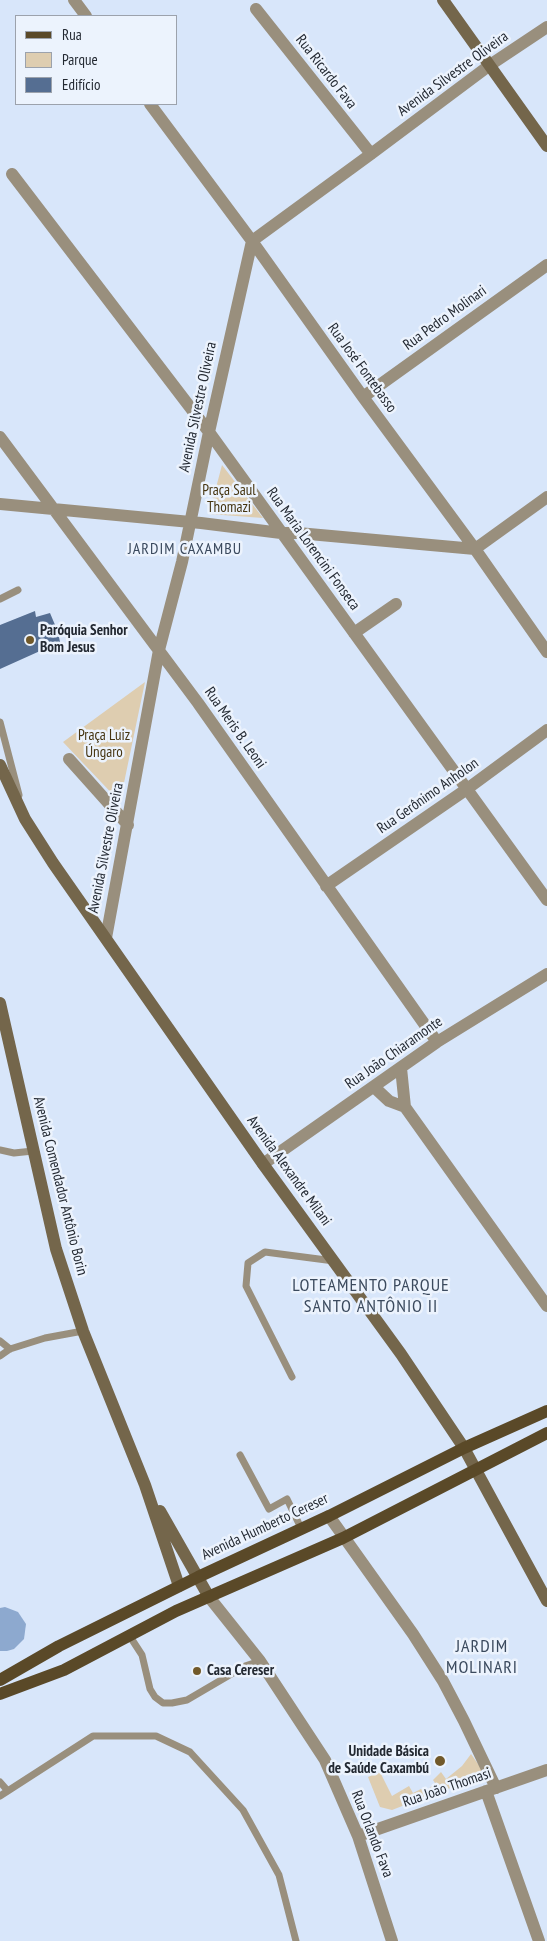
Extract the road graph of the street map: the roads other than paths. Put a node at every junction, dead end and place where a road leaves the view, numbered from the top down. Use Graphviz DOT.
graph roads {
  1 [pos="74,0"];
  2 [pos="443,0"];
  3 [pos="256,9"];
  4 [pos="85,15"];
  5 [pos="547,27"];
  6 [pos="490,65"];
  7 [pos="151,105"];
  8 [pos="547,146"];
  9 [pos="371,154"];
  10 [pos="12,174"];
  11 [pos="252,241"];
  12 [pos="547,265"];
  13 [pos="363,397"];
  14 [pos="208,432"];
  15 [pos="0,437"];
  16 [pos="547,497"];
  17 [pos="0,504"];
  18 [pos="54,509"];
  19 [pos="191,522"];
  20 [pos="282,533"];
  21 [pos="475,549"];
  22 [pos="18,590"];
  23 [pos="0,599"];
  24 [pos="396,604"];
  25 [pos="354,634"];
  26 [pos="160,650"];
  27 [pos="547,652"];
  28 [pos="0,722"];
  29 [pos="547,730"];
  30 [pos="69,759"];
  31 [pos="0,765"];
  32 [pos="467,789"];
  33 [pos="25,819"];
  34 [pos="128,825"];
  35 [pos="326,886"];
  36 [pos="547,900"];
  37 [pos="106,938"];
  38 [pos="547,974"];
  39 [pos="0,1004"];
  40 [pos="437,1042"];
  41 [pos="401,1068"];
  42 [pos="374,1087"];
  43 [pos="405,1107"];
  44 [pos="0,1150"];
  45 [pos="34,1150"];
  46 [pos="263,1164"];
  47 [pos="334,1261"];
  48 [pos="547,1306"];
  49 [pos="83,1331"];
  50 [pos="0,1341"];
  51 [pos="10,1348"];
  52 [pos="0,1356"];
  53 [pos="292,1377"];
  54 [pos="547,1411"];
  55 [pos="547,1433"];
  56 [pos="464,1448"];
  57 [pos="240,1455"];
  58 [pos="476,1469"];
  59 [pos="145,1485"];
  60 [pos="329,1516"];
  61 [pos="301,1528"];
  62 [pos="343,1538"];
  63 [pos="198,1577"];
  64 [pos="179,1586"];
  65 [pos="209,1597"];
  66 [pos="547,1601"];
  67 [pos="129,1635"];
  68 [pos="260,1661"];
  69 [pos="0,1680"];
  70 [pos="0,1694"];
  71 [pos="547,1770"];
  72 [pos="0,1782"];
  73 [pos="491,1789"];
  74 [pos="7,1790"];
  75 [pos="0,1796"];
  76 [pos="358,1836"];
  77 [pos="296,1941"];
  78 [pos="392,1941"];
  79 [pos="540,1941"];
  1 -- 4 [label="street"];
  2 -- 6 [label="street"];
  3 -- 9 [label="street, Rua Ricardo Fava"];
  5 -- 6 [label="street, Avenida Silvestre Oliveira"];
  6 -- 8 [label="street"];
  6 -- 9 [label="street, Avenida Silvestre Oliveira"];
  7 -- 11 [label="street, Rua José Fontebasso"];
  9 -- 11 [label="street, Avenida Silvestre Oliveira"];
  10 -- 14 [label="street, Rua Maria Lorencini Fonseca"];
  11 -- 13 [label="street, Rua José Fontebasso"];
  11 -- 14 [label="street, Avenida Silvestre Oliveira"];
  12 -- 13 [label="street, Rua Pedro Molinari"];
  13 -- 21 [label="street, Rua José Fontebasso"];
  14 -- 19 [label="street, Avenida Silvestre Oliveira"];
  14 -- 20 [label="street, Rua Maria Lorencini Fonseca"];
  15 -- 18 [label="street, Rua Meris B. Leoni"];
  16 -- 21 [label="street"];
  17 -- 18 [label="street"];
  18 -- 19 [label="street"];
  18 -- 26 [label="street, Rua Meris B. Leoni"];
  19 -- 20 [label="street"];
  19 -- 26 [label="street, Avenida Silvestre Oliveira"];
  20 -- 21 [label="street"];
  20 -- 25 [label="street, Rua Maria Lorencini Fonseca"];
  21 -- 27 [label="street, Rua José Fontebasso"];
  22 -- 23 [label="lane"];
  24 -- 25 [label="street"];
  25 -- 32 [label="street, Rua Maria Lorencini Fonseca"];
  26 -- 34 [label="street, Avenida Silvestre Oliveira"];
  26 -- 35 [label="street, Rua Meris B. Leoni"];
  28 -- 33 [label="lane"];
  29 -- 32 [label="street, Rua Gerônimo Anholon"];
  30 -- 34 [label="street"];
  31 -- 33 [label="street, Avenida Alexandre Milani"];
  32 -- 35 [label="street, Rua Gerônimo Anholon"];
  32 -- 36 [label="street, Rua Maria Lorencini Fonseca"];
  33 -- 37 [label="street, Avenida Alexandre Milani"];
  34 -- 37 [label="street, Avenida Silvestre Oliveira"];
  35 -- 40 [label="street, Rua Meris B. Leoni"];
  37 -- 46 [label="street, Avenida Alexandre Milani"];
  38 -- 40 [label="street, Rua João Chiaramonte"];
  39 -- 45 [label="street, Avenida Comendador Antônio Borin"];
  40 -- 41 [label="street, Rua João Chiaramonte"];
  41 -- 42 [label="street, Rua João Chiaramonte"];
  41 -- 43 [label="street"];
  42 -- 43 [label="street"];
  42 -- 46 [label="street, Rua João Chiaramonte"];
  43 -- 48 [label="street"];
  44 -- 45 [label="lane"];
  45 -- 49 [label="street, Avenida Comendador Antônio Borin"];
  46 -- 47 [label="street, Avenida Alexandre Milani"];
  47 -- 53 [label="lane"];
  47 -- 56 [label="street, Avenida Alexandre Milani"];
  49 -- 51 [label="lane"];
  49 -- 59 [label="street, Avenida Comendador Antônio Borin"];
  50 -- 51 [label="lane"];
  51 -- 52 [label="lane"];
  54 -- 56 [label="main road, Avenida Humberto Cereser"];
  55 -- 58 [label="main road"];
  56 -- 58 [label="street, Avenida Alexandre Milani"];
  56 -- 60 [label="main road, Avenida Humberto Cereser"];
  57 -- 61 [label="lane"];
  58 -- 62 [label="main road"];
  58 -- 66 [label="street, Avenida Alexandre Milani"];
  59 -- 63 [label="street, Avenida Comendador Antônio Borin"];
  59 -- 64 [label="street, Avenida Comendador Antônio Borin"];
  60 -- 61 [label="main road, Avenida Humberto Cereser"];
  60 -- 62 [label="street"];
  61 -- 63 [label="main road, Avenida Humberto Cereser"];
  62 -- 65 [label="main road"];
  62 -- 73 [label="street"];
  63 -- 64 [label="main road, Avenida Humberto Cereser"];
  63 -- 65 [label="street, Avenida Comendador Antônio Borin"];
  64 -- 69 [label="main road, Avenida Humberto Cereser"];
  65 -- 67 [label="main road"];
  65 -- 68 [label="street, Rua Orlando Fava"];
  67 -- 68 [label="lane"];
  67 -- 70 [label="main road"];
  68 -- 76 [label="street, Rua Orlando Fava"];
  71 -- 73 [label="street, Rua João Thomasi"];
  72 -- 74 [label="lane"];
  73 -- 76 [label="street, Rua João Thomasi"];
  73 -- 79 [label="street"];
  74 -- 75 [label="lane"];
  74 -- 77 [label="lane"];
  76 -- 78 [label="street, Rua Orlando Fava"];
}
